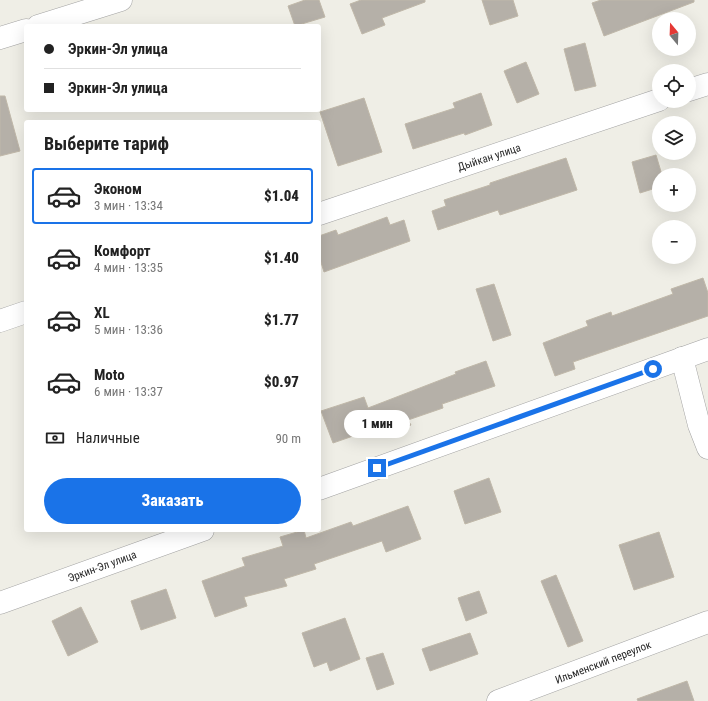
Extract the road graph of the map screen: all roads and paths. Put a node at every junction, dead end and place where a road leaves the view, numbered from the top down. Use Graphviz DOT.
graph roads {
  1 [pos="121,0"];
  2 [pos="44,24"];
  3 [pos="24,31"];
  4 [pos="0,38"];
  5 [pos="708,84"];
  6 [pos="696,88"];
  7 [pos="652,102"];
  8 [pos="321,213"];
  9 [pos="24,313"];
  10 [pos="0,321"];
  11 [pos="708,349"];
  12 [pos="682,358"];
  13 [pos="708,448"];
  14 [pos="321,487"];
  15 [pos="197,532"];
  16 [pos="0,603"];
  17 [pos="708,622"];
  18 [pos="498,701"];
  1 -- 2 [label="street"];
  3 -- 4 [label="street"];
  5 -- 6 [label="street"];
  7 -- 8 [label="street, Дыйкан улица"];
  9 -- 10 [label="street"];
  11 -- 12 [label="street"];
  12 -- 13 [label="street"];
  12 -- 14 [label="street"];
  15 -- 16 [label="street, Эркин-Эл улица"];
  17 -- 18 [label="street, Ильменский переулок"];
}
